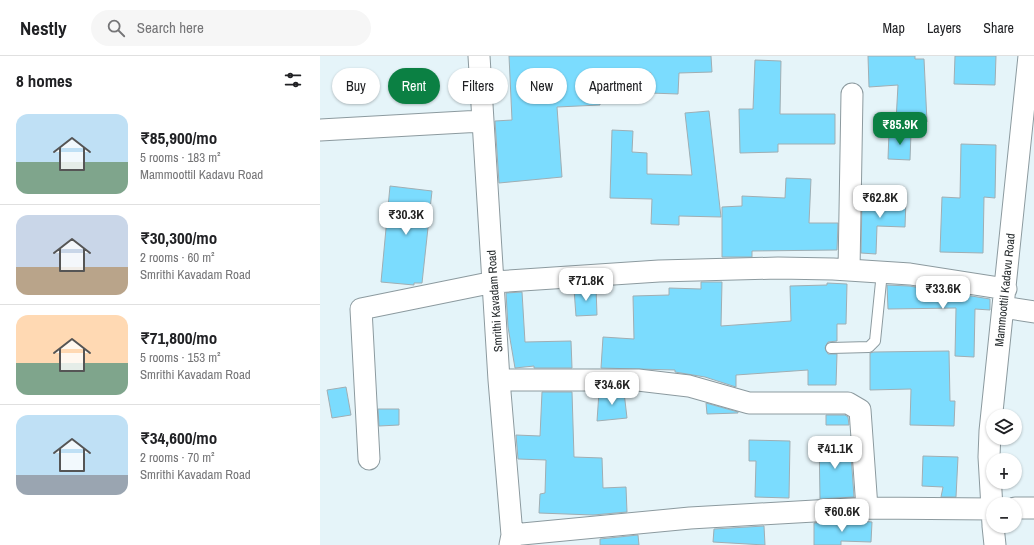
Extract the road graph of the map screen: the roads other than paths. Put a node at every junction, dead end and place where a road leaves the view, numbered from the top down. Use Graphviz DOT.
graph roads {
  1 [pos="479,56"];
  2 [pos="1029,56"];
  3 [pos="852,94"];
  4 [pos="482,121"];
  5 [pos="320,130"];
  6 [pos="849,270"];
  7 [pos="882,272"];
  8 [pos="494,282"];
  9 [pos="1005,298"];
  10 [pos="1034,312"];
  11 [pos="831,348"];
  12 [pos="499,380"];
  13 [pos="369,459"];
  14 [pos="992,497"];
  15 [pos="867,508"];
  16 [pos="1022,508"];
  17 [pos="1034,508"];
  18 [pos="986,516"];
  19 [pos="994,533"];
  20 [pos="511,540"];
  21 [pos="995,545"];
  1 -- 4 [label="street, Smrithi Kavadam Road"];
  2 -- 9 [label="street, Mammoottil Kadavu Road"];
  3 -- 6 [label="street"];
  4 -- 5 [label="street"];
  4 -- 8 [label="street, Smrithi Kavadam Road"];
  6 -- 7 [label="street"];
  6 -- 8 [label="street"];
  7 -- 9 [label="street"];
  7 -- 11 [label="lane"];
  8 -- 12 [label="street, Smrithi Kavadam Road"];
  8 -- 13 [label="street"];
  9 -- 10 [label="street"];
  9 -- 14 [label="street, Mammoottil Kadavu Road"];
  12 -- 15 [label="street"];
  12 -- 20 [label="street, Smrithi Kavadam Road"];
  15 -- 18 [label="street"];
  15 -- 20 [label="street"];
  16 -- 17 [label="street"];
  19 -- 21 [label="street, Mammoottil Kadavu Road"];
}
